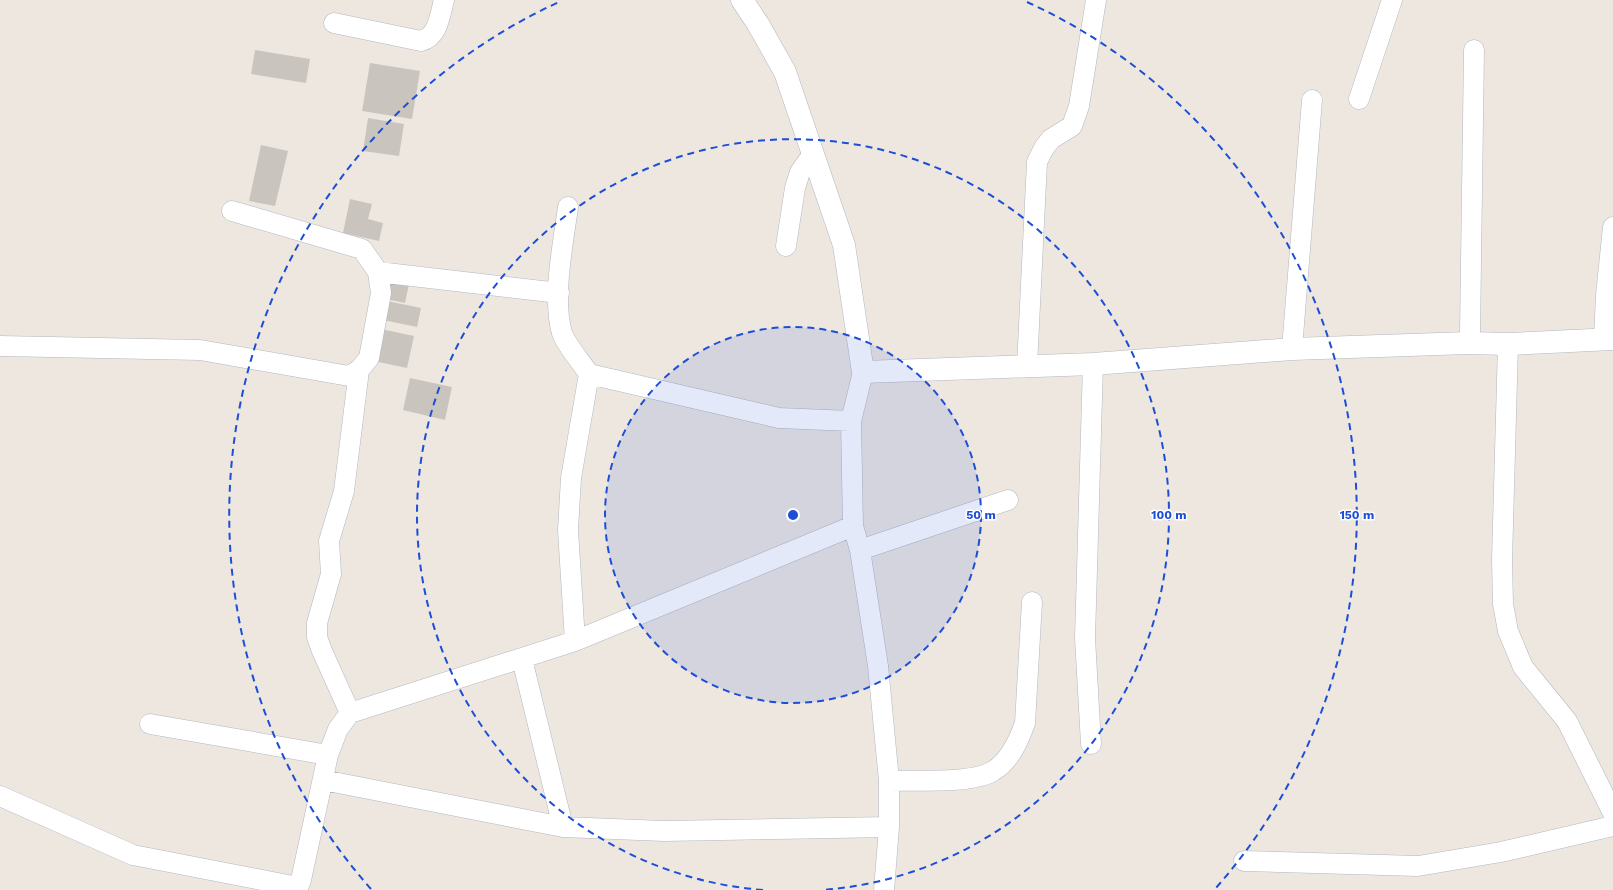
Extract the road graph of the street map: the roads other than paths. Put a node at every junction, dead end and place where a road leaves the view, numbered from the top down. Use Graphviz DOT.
graph roads {
  1 [pos="444,0"];
  2 [pos="742,0"];
  3 [pos="1096,0"];
  4 [pos="1392,0"];
  5 [pos="334,23"];
  6 [pos="1474,50"];
  7 [pos="1359,99"];
  8 [pos="1312,100"];
  9 [pos="813,154"];
  10 [pos="568,207"];
  11 [pos="232,211"];
  12 [pos="1613,227"];
  13 [pos="786,246"];
  14 [pos="378,272"];
  15 [pos="559,293"];
  16 [pos="1609,339"];
  17 [pos="1468,343"];
  18 [pos="1508,344"];
  19 [pos="0,346"];
  20 [pos="1292,349"];
  21 [pos="1093,364"];
  22 [pos="1027,366"];
  23 [pos="359,370"];
  24 [pos="863,372"];
  25 [pos="589,374"];
  26 [pos="851,421"];
  27 [pos="1008,500"];
  28 [pos="853,526"];
  29 [pos="860,550"];
  30 [pos="1032,602"];
  31 [pos="575,641"];
  32 [pos="522,659"];
  33 [pos="350,713"];
  34 [pos="150,724"];
  35 [pos="1091,744"];
  36 [pos="328,755"];
  37 [pos="322,780"];
  38 [pos="889,781"];
  39 [pos="0,796"];
  40 [pos="1613,813"];
  41 [pos="1613,826"];
  42 [pos="563,827"];
  43 [pos="889,827"];
  44 [pos="1244,861"];
  45 [pos="298,889"];
  46 [pos="884,890"];
  1 -- 5 [label="street"];
  2 -- 9 [label="street"];
  3 -- 22 [label="street"];
  4 -- 7 [label="street"];
  6 -- 17 [label="street"];
  8 -- 20 [label="street"];
  9 -- 13 [label="street"];
  9 -- 24 [label="street"];
  10 -- 15 [label="street"];
  11 -- 14 [label="street"];
  12 -- 16 [label="street"];
  14 -- 15 [label="street"];
  14 -- 23 [label="street"];
  15 -- 25 [label="street"];
  16 -- 18 [label="street"];
  17 -- 18 [label="street"];
  17 -- 20 [label="street"];
  18 -- 40 [label="street"];
  19 -- 23 [label="street"];
  20 -- 21 [label="street"];
  21 -- 22 [label="street"];
  21 -- 35 [label="street"];
  22 -- 24 [label="street"];
  23 -- 33 [label="street"];
  24 -- 26 [label="street"];
  25 -- 26 [label="street"];
  25 -- 31 [label="street"];
  26 -- 28 [label="street"];
  27 -- 29 [label="street"];
  28 -- 29 [label="street"];
  28 -- 31 [label="street"];
  29 -- 38 [label="street"];
  30 -- 38 [label="street"];
  31 -- 32 [label="street"];
  32 -- 33 [label="street"];
  32 -- 42 [label="street"];
  33 -- 36 [label="street"];
  34 -- 36 [label="street"];
  36 -- 37 [label="street"];
  37 -- 42 [label="street"];
  37 -- 45 [label="street"];
  38 -- 43 [label="street"];
  39 -- 45 [label="street"];
  41 -- 44 [label="street"];
  42 -- 43 [label="street"];
  43 -- 46 [label="street"];
}
